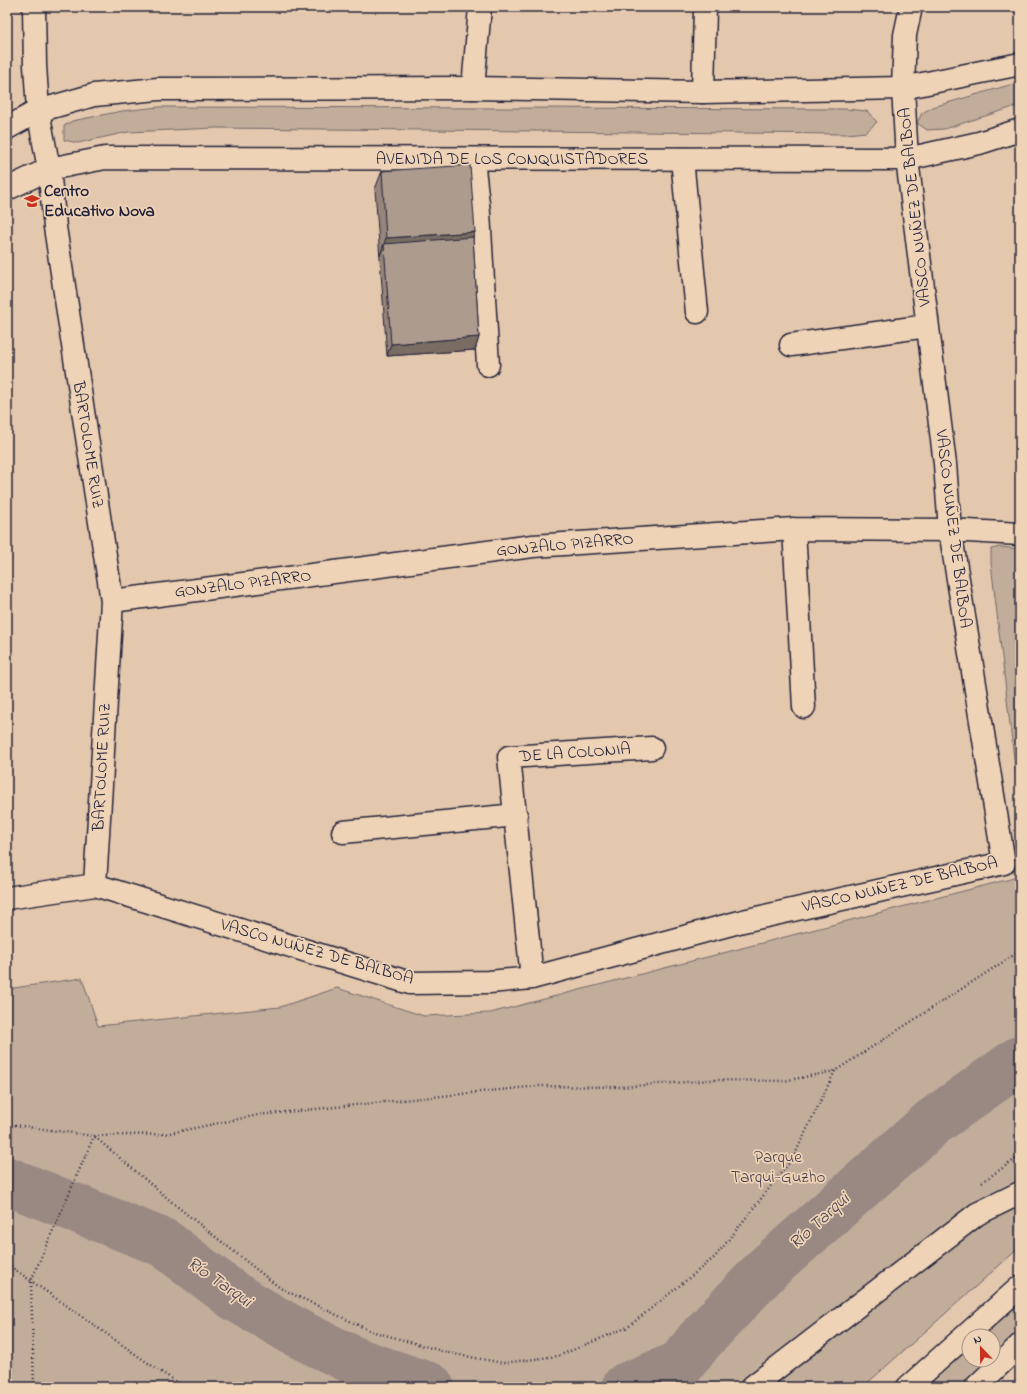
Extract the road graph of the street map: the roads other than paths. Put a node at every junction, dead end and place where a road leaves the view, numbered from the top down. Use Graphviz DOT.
graph roads {
  1 [pos="34,7"];
  2 [pos="480,7"];
  3 [pos="705,7"];
  4 [pos="911,7"];
  5 [pos="1020,64"];
  6 [pos="473,88"];
  7 [pos="903,88"];
  8 [pos="704,92"];
  9 [pos="38,111"];
  10 [pos="7,128"];
  11 [pos="1020,130"];
  12 [pos="473,159"];
  13 [pos="682,159"];
  14 [pos="907,159"];
  15 [pos="49,169"];
  16 [pos="7,189"];
  17 [pos="697,312"];
  18 [pos="927,326"];
  19 [pos="792,345"];
  20 [pos="488,365"];
  21 [pos="794,529"];
  22 [pos="950,530"];
  23 [pos="1020,534"];
  24 [pos="112,601"];
  25 [pos="804,707"];
  26 [pos="652,748"];
  27 [pos="516,815"];
  28 [pos="343,832"];
  29 [pos="95,885"];
  30 [pos="7,898"];
  31 [pos="532,978"];
  32 [pos="1020,1193"];
  33 [pos="1020,1287"];
  34 [pos="1020,1344"];
  35 [pos="752,1387"];
  36 [pos="908,1387"];
  37 [pos="976,1387"];
  1 -- 9 [label="street, BARTOLOME RUIZ"];
  2 -- 6 [label="street"];
  3 -- 8 [label="street"];
  4 -- 7 [label="street, VASCO NUÑEZ DE BALBOA"];
  5 -- 7 [label="street"];
  6 -- 8 [label="street"];
  6 -- 9 [label="street"];
  7 -- 8 [label="street"];
  7 -- 14 [label="street, VASCO NUÑEZ DE BALBOA"];
  9 -- 10 [label="street"];
  9 -- 15 [label="street, BARTOLOME RUIZ"];
  11 -- 14 [label="street, AVENIDA DE LOS CONQUISTADORES"];
  12 -- 13 [label="street, AVENIDA DE LOS CONQUISTADORES"];
  12 -- 15 [label="street, AVENIDA DE LOS CONQUISTADORES"];
  12 -- 20 [label="street"];
  13 -- 14 [label="street, AVENIDA DE LOS CONQUISTADORES"];
  13 -- 17 [label="street"];
  14 -- 18 [label="street, VASCO NUÑEZ DE BALBOA"];
  15 -- 16 [label="street, AVENIDA DE LOS CONQUISTADORES"];
  15 -- 24 [label="street, BARTOLOME RUIZ"];
  18 -- 19 [label="street"];
  18 -- 22 [label="street, VASCO NUÑEZ DE BALBOA"];
  21 -- 22 [label="street, GONZALO PIZARRO"];
  21 -- 24 [label="street, GONZALO PIZARRO"];
  21 -- 25 [label="street"];
  22 -- 23 [label="street, GONZALO PIZARRO"];
  22 -- 31 [label="street, VASCO NUÑEZ DE BALBOA"];
  24 -- 29 [label="street, BARTOLOME RUIZ"];
  26 -- 27 [label="street, DE LA COLONIA"];
  27 -- 28 [label="street"];
  27 -- 31 [label="street, DE LA COLONIA"];
  29 -- 30 [label="street, VASCO NUÑEZ DE BALBOA"];
  29 -- 31 [label="street, VASCO NUÑEZ DE BALBOA"];
  32 -- 35 [label="street"];
  33 -- 36 [label="street"];
  34 -- 37 [label="street"];
}
